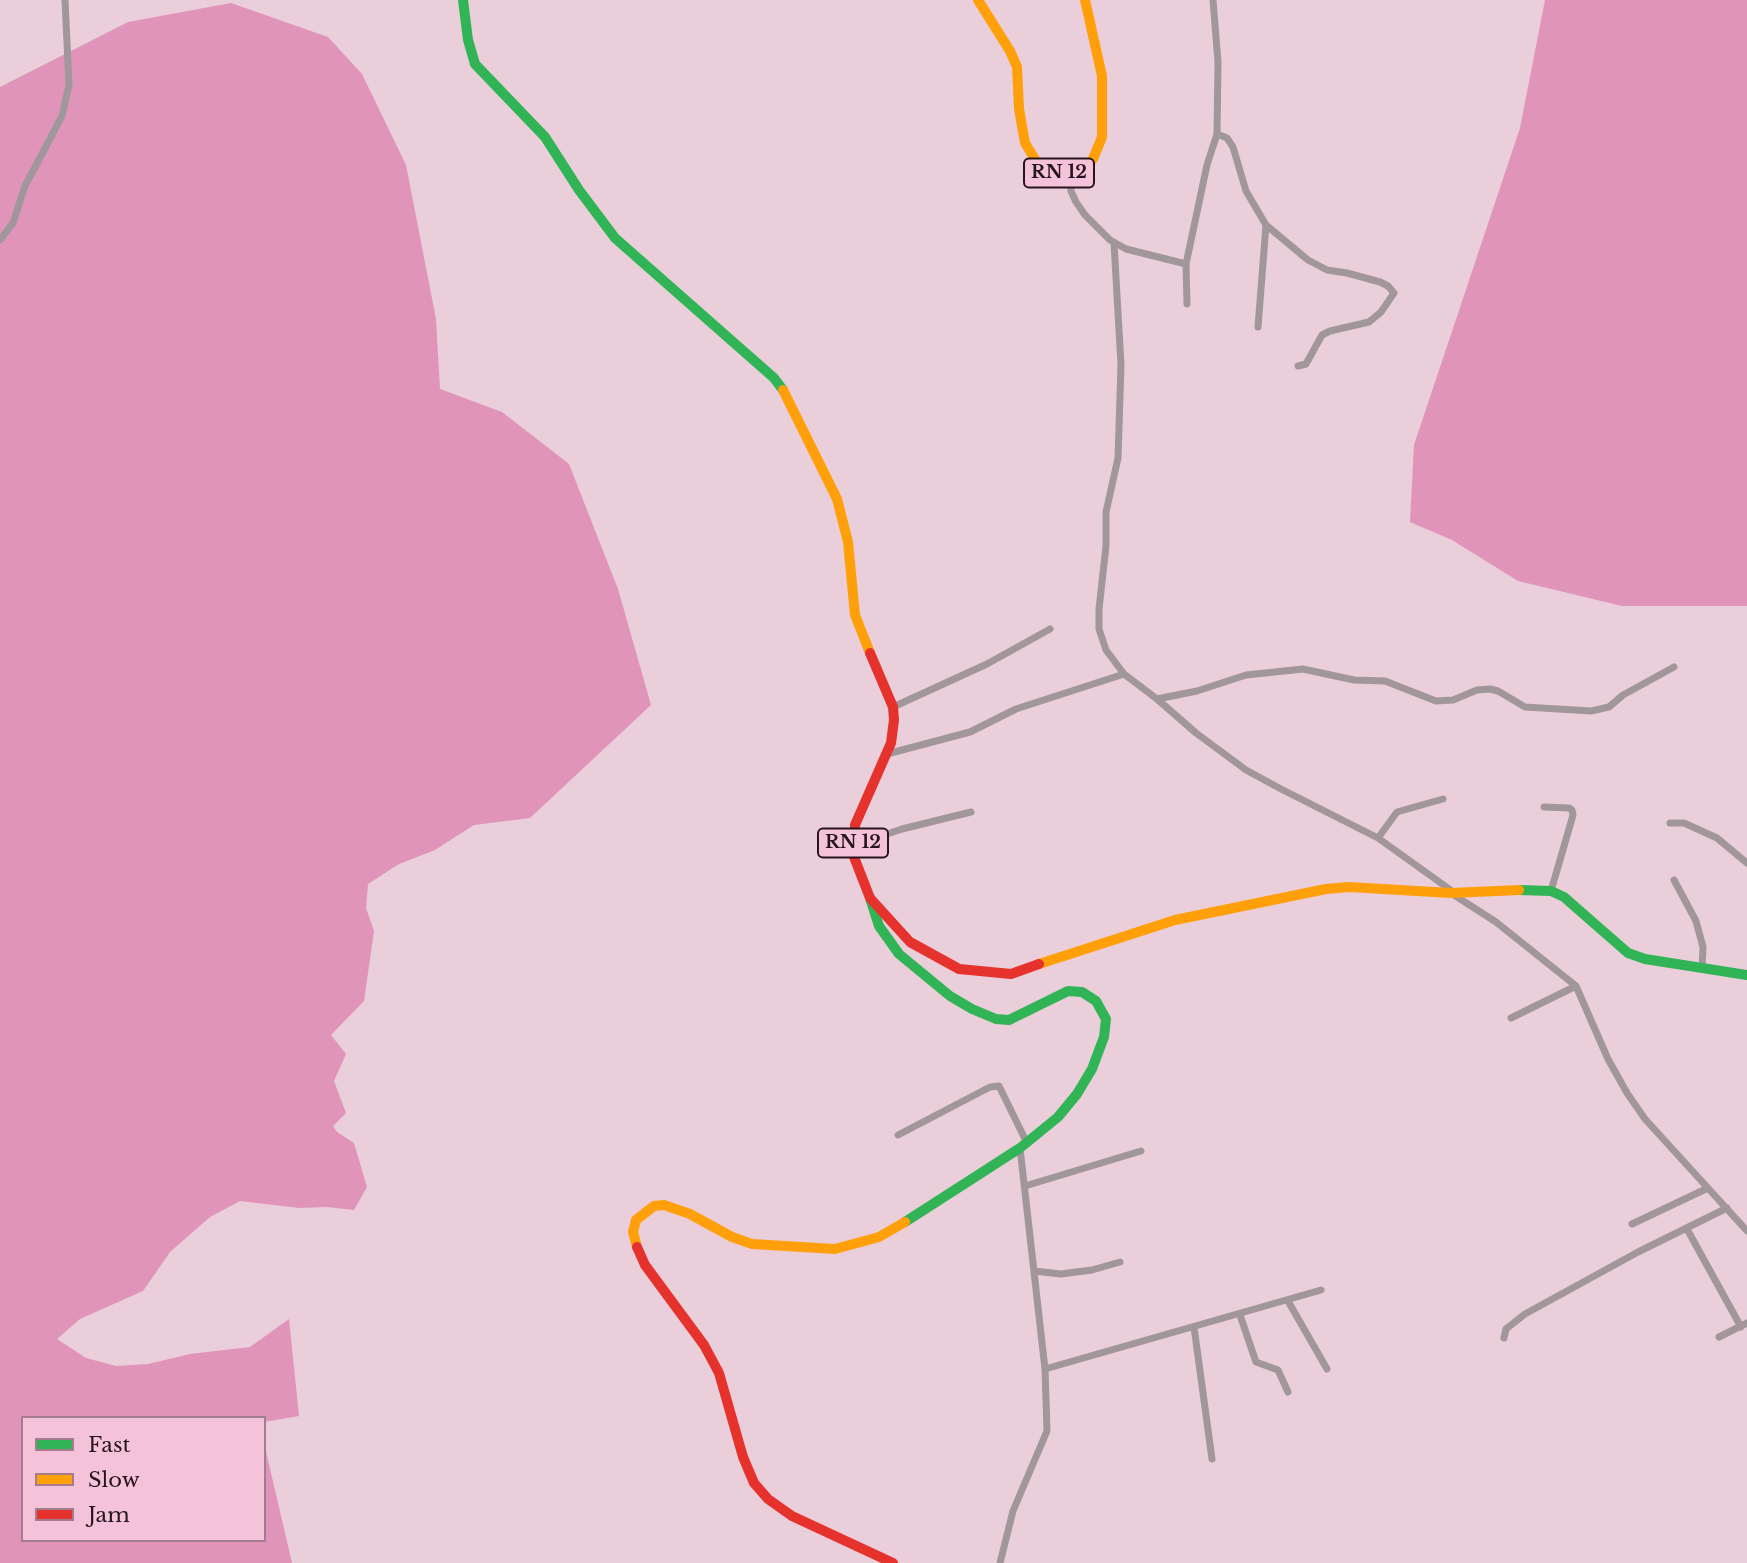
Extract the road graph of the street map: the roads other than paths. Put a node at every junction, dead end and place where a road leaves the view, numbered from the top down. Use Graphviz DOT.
graph roads {
  1 [pos="65,0"];
  2 [pos="463,0"];
  3 [pos="978,0"];
  4 [pos="1085,0"];
  5 [pos="1213,0"];
  6 [pos="1217,134"];
  7 [pos="1070,173"];
  8 [pos="1266,225"];
  9 [pos="0,240"];
  10 [pos="1114,243"];
  11 [pos="1186,264"];
  12 [pos="1187,304"];
  13 [pos="1258,327"];
  14 [pos="1298,366"];
  15 [pos="1050,629"];
  16 [pos="1674,667"];
  17 [pos="1124,674"];
  18 [pos="1157,698"];
  19 [pos="893,707"];
  20 [pos="887,754"];
  21 [pos="1443,799"];
  22 [pos="1544,807"];
  23 [pos="971,812"];
  24 [pos="1670,823"];
  25 [pos="1378,838"];
  26 [pos="853,845"];
  27 [pos="1747,863"];
  28 [pos="1674,880"];
  29 [pos="1550,891"];
  30 [pos="1453,893"];
  31 [pos="870,898"];
  32 [pos="1702,968"];
  33 [pos="1747,975"];
  34 [pos="1576,986"];
  35 [pos="1511,1018"];
  36 [pos="898,1135"];
  37 [pos="1024,1146"];
  38 [pos="1141,1152"];
  39 [pos="1025,1186"];
  40 [pos="1708,1188"];
  41 [pos="1727,1208"];
  42 [pos="1632,1224"];
  43 [pos="1687,1229"];
  44 [pos="1746,1229"];
  45 [pos="1120,1262"];
  46 [pos="1034,1271"];
  47 [pos="1321,1290"];
  48 [pos="1288,1301"];
  49 [pos="1240,1315"];
  50 [pos="1744,1325"];
  51 [pos="1194,1328"];
  52 [pos="1718,1337"];
  53 [pos="1504,1338"];
  54 [pos="1045,1369"];
  55 [pos="1327,1369"];
  56 [pos="1288,1392"];
  57 [pos="1212,1459"];
  58 [pos="893,1563"];
  59 [pos="1000,1563"];
  1 -- 9 [label="street"];
  2 -- 19 [label="main road, RN 12"];
  3 -- 7 [label="main road, RN 12"];
  4 -- 7 [label="main road, RN 12"];
  5 -- 6 [label="street"];
  6 -- 8 [label="street"];
  6 -- 11 [label="street"];
  7 -- 10 [label="street"];
  8 -- 13 [label="street"];
  8 -- 14 [label="street"];
  10 -- 11 [label="street"];
  10 -- 17 [label="street"];
  11 -- 12 [label="street"];
  15 -- 19 [label="street"];
  16 -- 18 [label="street"];
  17 -- 18 [label="street"];
  17 -- 20 [label="street"];
  18 -- 25 [label="street"];
  19 -- 20 [label="main road, RN 12"];
  20 -- 26 [label="main road, RN 12"];
  21 -- 25 [label="street"];
  22 -- 29 [label="street"];
  23 -- 26 [label="street"];
  24 -- 27 [label="street"];
  25 -- 30 [label="street"];
  26 -- 31 [label="main road, RN 12"];
  28 -- 32 [label="street"];
  29 -- 30 [label="main road, RN 12"];
  29 -- 32 [label="main road, RN 12"];
  30 -- 31 [label="main road, RN 12"];
  30 -- 34 [label="street"];
  31 -- 37 [label="main road"];
  32 -- 33 [label="main road, RN 12"];
  34 -- 35 [label="street"];
  34 -- 40 [label="street"];
  36 -- 37 [label="street"];
  37 -- 39 [label="street"];
  37 -- 58 [label="main road"];
  38 -- 39 [label="street"];
  39 -- 46 [label="street"];
  40 -- 41 [label="street"];
  40 -- 42 [label="street"];
  41 -- 43 [label="street"];
  41 -- 44 [label="street"];
  43 -- 50 [label="street"];
  43 -- 53 [label="street"];
  45 -- 46 [label="street"];
  46 -- 54 [label="street"];
  47 -- 48 [label="street"];
  48 -- 49 [label="street"];
  48 -- 55 [label="street"];
  49 -- 51 [label="street"];
  49 -- 56 [label="street"];
  50 -- 52 [label="street"];
  51 -- 54 [label="street"];
  51 -- 57 [label="street"];
  54 -- 59 [label="street"];
}
